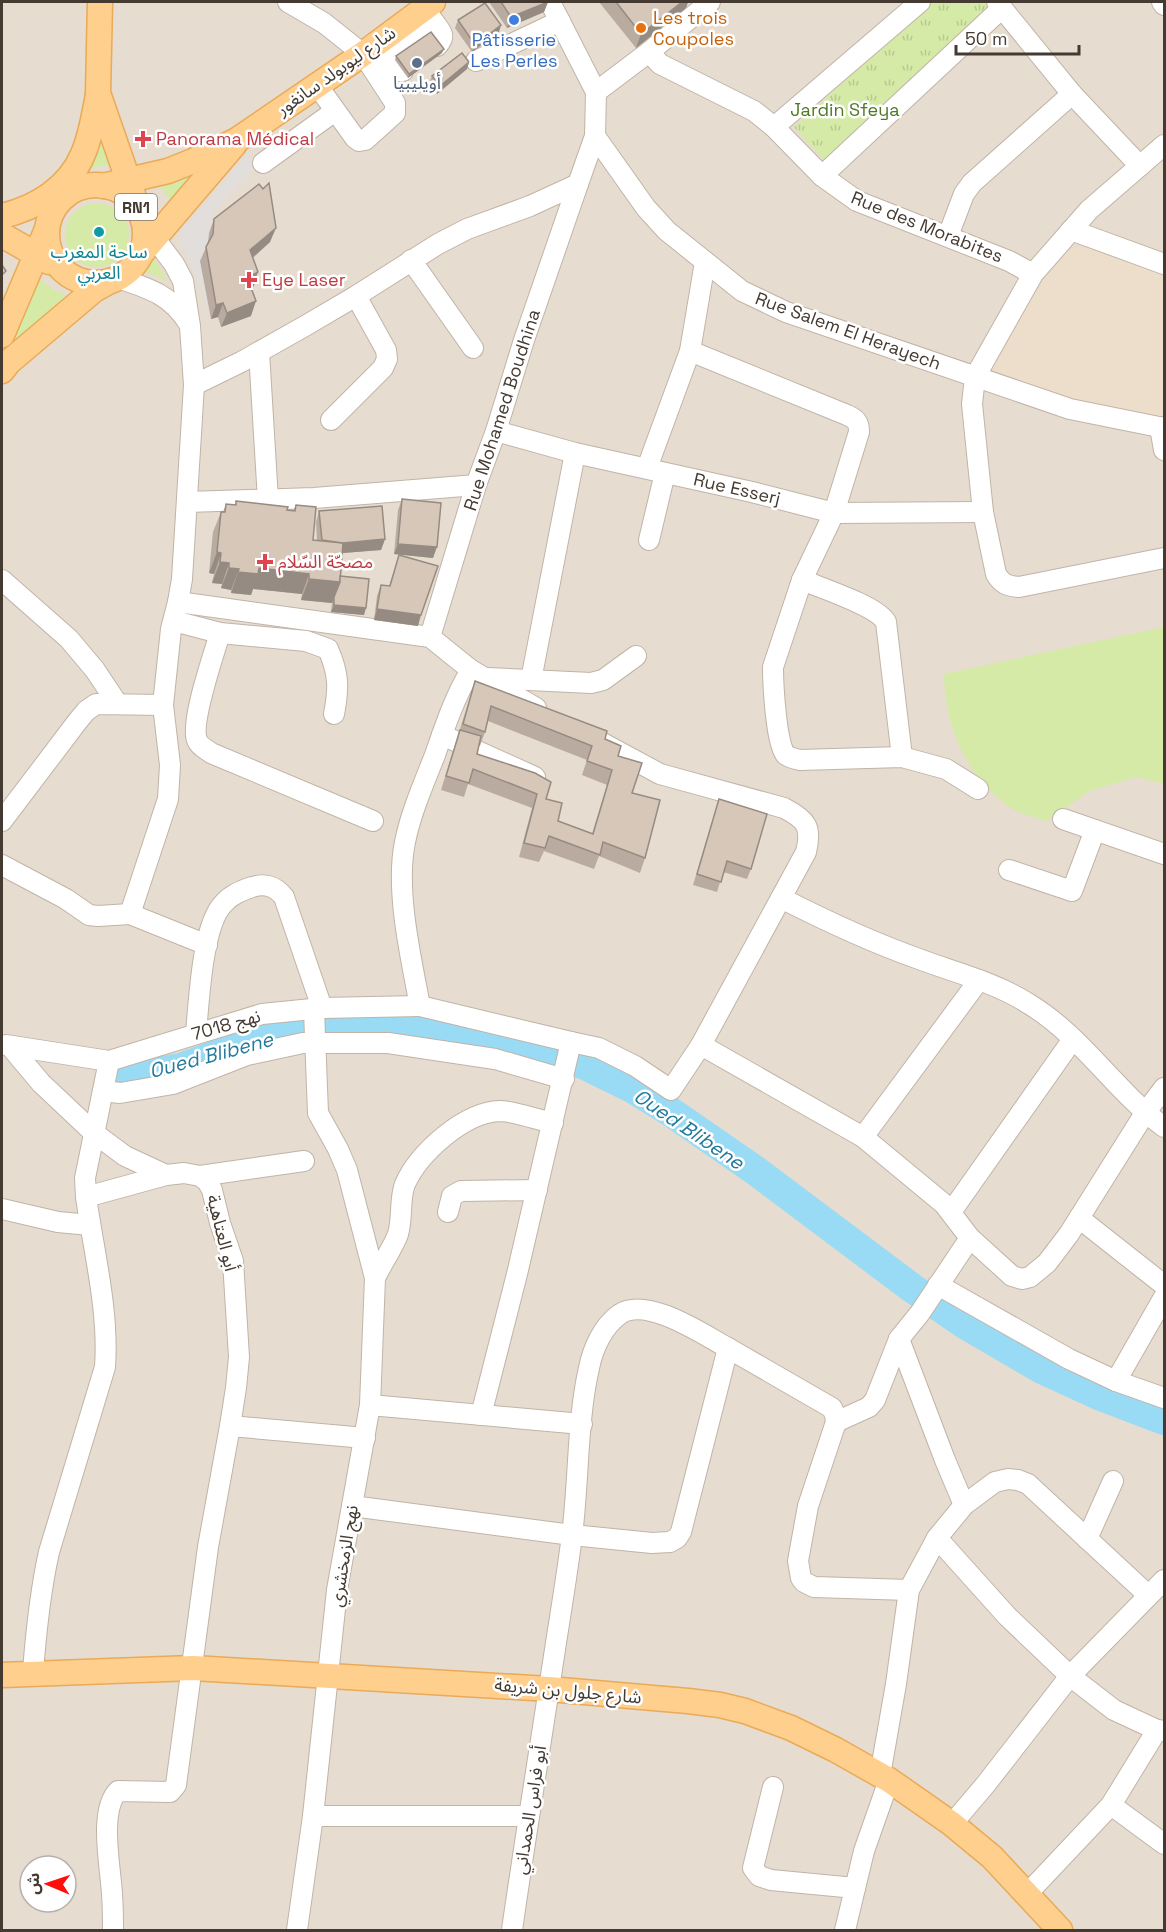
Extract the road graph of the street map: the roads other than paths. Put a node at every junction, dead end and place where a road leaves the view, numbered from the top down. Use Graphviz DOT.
graph roads {
  1 [pos="100,2"];
  2 [pos="288,2"];
  3 [pos="550,2"];
  4 [pos="710,2"];
  5 [pos="920,2"];
  6 [pos="1000,5"];
  7 [pos="430,10"];
  8 [pos="560,21"];
  9 [pos="437,46"];
  10 [pos="374,52"];
  11 [pos="649,52"];
  12 [pos="476,61"];
  13 [pos="403,70"];
  14 [pos="317,85"];
  15 [pos="596,92"];
  16 [pos="98,93"];
  17 [pos="1072,94"];
  18 [pos="335,111"];
  19 [pos="774,127"];
  20 [pos="595,136"];
  21 [pos="237,140"];
  22 [pos="1164,145"];
  23 [pos="263,164"];
  24 [pos="1140,166"];
  25 [pos="822,176"];
  26 [pos="127,180"];
  27 [pos="578,184"];
  28 [pos="103,186"];
  29 [pos="2,216"];
  30 [pos="49,224"];
  31 [pos="1071,230"];
  32 [pos="144,232"];
  33 [pos="2,235"];
  34 [pos="948,236"];
  35 [pos="36,255"];
  36 [pos="411,260"];
  37 [pos="705,262"];
  38 [pos="1164,264"];
  39 [pos="65,272"];
  40 [pos="1033,274"];
  41 [pos="116,278"];
  42 [pos="356,297"];
  43 [pos="190,326"];
  44 [pos="3,328"];
  45 [pos="473,348"];
  46 [pos="690,351"];
  47 [pos="259,352"];
  48 [pos="2,371"];
  49 [pos="975,377"];
  50 [pos="194,385"];
  51 [pos="331,420"];
  52 [pos="1162,428"];
  53 [pos="496,430"];
  54 [pos="1164,450"];
  55 [pos="575,453"];
  56 [pos="656,471"];
  57 [pos="476,485"];
  58 [pos="268,500"];
  59 [pos="187,502"];
  60 [pos="983,512"];
  61 [pos="834,513"];
  62 [pos="649,540"];
  63 [pos="1164,558"];
  64 [pos="2,580"];
  65 [pos="802,580"];
  66 [pos="176,611"];
  67 [pos="220,633"];
  68 [pos="430,637"];
  69 [pos="636,656"];
  70 [pos="477,674"];
  71 [pos="531,680"];
  72 [pos="117,703"];
  73 [pos="163,705"];
  74 [pos="334,714"];
  75 [pos="555,718"];
  76 [pos="584,734"];
  77 [pos="442,735"];
  78 [pos="902,757"];
  79 [pos="542,780"];
  80 [pos="978,789"];
  81 [pos="1063,819"];
  82 [pos="2,821"];
  83 [pos="373,821"];
  84 [pos="1095,830"];
  85 [pos="1164,854"];
  86 [pos="2,865"];
  87 [pos="1009,870"];
  88 [pos="781,898"];
  89 [pos="130,914"];
  90 [pos="207,945"];
  91 [pos="980,980"];
  92 [pos="420,1006"];
  93 [pos="317,1010"];
  94 [pos="196,1033"];
  95 [pos="1073,1039"];
  96 [pos="314,1042"];
  97 [pos="6,1045"];
  98 [pos="571,1045"];
  99 [pos="702,1045"];
  100 [pos="109,1062"];
  101 [pos="565,1074"];
  102 [pos="1164,1088"];
  103 [pos="103,1091"];
  104 [pos="1145,1113"];
  105 [pos="553,1123"];
  106 [pos="1164,1127"];
  107 [pos="94,1133"];
  108 [pos="863,1137"];
  109 [pos="304,1161"];
  110 [pos="166,1175"];
  111 [pos="200,1176"];
  112 [pos="537,1190"];
  113 [pos="86,1197"];
  114 [pos="2,1209"];
  115 [pos="448,1212"];
  116 [pos="951,1212"];
  117 [pos="1079,1218"];
  118 [pos="90,1225"];
  119 [pos="970,1238"];
  120 [pos="375,1278"];
  121 [pos="1164,1285"];
  122 [pos="936,1288"];
  123 [pos="1164,1297"];
  124 [pos="899,1339"];
  125 [pos="728,1348"];
  126 [pos="1116,1381"];
  127 [pos="1164,1398"];
  128 [pos="370,1405"];
  129 [pos="481,1415"];
  130 [pos="836,1422"];
  131 [pos="582,1424"];
  132 [pos="230,1425"];
  133 [pos="365,1438"];
  134 [pos="1113,1480"];
  135 [pos="964,1505"];
  136 [pos="352,1506"];
  137 [pos="572,1535"];
  138 [pos="937,1538"];
  139 [pos="1087,1539"];
  140 [pos="1164,1580"];
  141 [pos="909,1590"];
  142 [pos="1148,1595"];
  143 [pos="193,1668"];
  144 [pos="33,1672"];
  145 [pos="2,1674"];
  146 [pos="328,1675"];
  147 [pos="1070,1676"];
  148 [pos="549,1689"];
  149 [pos="1161,1730"];
  150 [pos="884,1778"];
  151 [pos="773,1787"];
  152 [pos="1111,1804"];
  153 [pos="313,1816"];
  154 [pos="529,1816"];
  155 [pos="952,1824"];
  156 [pos="1164,1844"];
  157 [pos="855,1888"];
  158 [pos="1028,1894"];
  159 [pos="113,1930"];
  160 [pos="297,1930"];
  161 [pos="512,1930"];
  162 [pos="845,1930"];
  163 [pos="1060,1930"];
  1 -- 16 [label="main road"];
  2 -- 10 [label="street"];
  3 -- 8 [label="street"];
  4 -- 11 [label="street"];
  5 -- 19 [label="street"];
  6 -- 17 [label="street"];
  6 -- 25 [label="street"];
  7 -- 9 [label="street"];
  7 -- 10 [label="main road, شارع ليوبولد سانغور / RN1"];
  8 -- 12 [label="street"];
  8 -- 15 [label="street"];
  10 -- 13 [label="street"];
  10 -- 14 [label="main road, شارع ليوبولد سانغور / RN1"];
  10 -- 18 [label="street"];
  11 -- 15 [label="street"];
  11 -- 19 [label="street, Rue des Morabites"];
  14 -- 18 [label="street"];
  14 -- 21 [label="main road, شارع ليوبولد سانغور / RN1"];
  15 -- 20 [label="street"];
  16 -- 26 [label="main road"];
  16 -- 29 [label="main road"];
  17 -- 24 [label="street"];
  17 -- 34 [label="street"];
  18 -- 23 [label="street"];
  19 -- 25 [label="street, Rue des Morabites"];
  20 -- 27 [label="street, Rue Mohamed Boudhina"];
  20 -- 37 [label="street, Rue Salem El Herayech"];
  21 -- 26 [label="main road, شارع ليوبولد سانغور / RN1"];
  21 -- 32 [label="main road, شارع ليوبولد سانغور / RN1"];
  22 -- 24 [label="street"];
  24 -- 31 [label="street"];
  25 -- 34 [label="street, Rue des Morabites"];
  26 -- 28 [label="main road, شارع ليوبولد سانغور / RN1"];
  26 -- 32 [label="main road"];
  27 -- 36 [label="street"];
  27 -- 53 [label="street, Rue Mohamed Boudhina"];
  28 -- 30 [label="main road, RN1"];
  28 -- 32 [label="main road, RN1"];
  30 -- 35 [label="main road, RN1"];
  30 -- 39 [label="main road"];
  31 -- 38 [label="street"];
  31 -- 40 [label="street"];
  32 -- 41 [label="main road, RN1"];
  32 -- 43 [label="street"];
  33 -- 35 [label="main road"];
  34 -- 40 [label="street, Rue des Morabites"];
  35 -- 39 [label="main road"];
  35 -- 44 [label="main road, RN1"];
  36 -- 42 [label="street"];
  36 -- 45 [label="street"];
  37 -- 46 [label="street"];
  37 -- 49 [label="street, Rue Salem El Herayech"];
  39 -- 41 [label="main road"];
  40 -- 49 [label="street"];
  41 -- 43 [label="street"];
  41 -- 48 [label="main road, RN1"];
  42 -- 47 [label="street"];
  42 -- 51 [label="street"];
  43 -- 50 [label="street"];
  46 -- 56 [label="street"];
  46 -- 61 [label="street"];
  47 -- 50 [label="street"];
  47 -- 58 [label="street"];
  49 -- 52 [label="street, Rue Salem El Herayech"];
  49 -- 60 [label="street"];
  50 -- 59 [label="street"];
  52 -- 54 [label="street"];
  53 -- 55 [label="street, Rue Esserj"];
  53 -- 57 [label="street, Rue Mohamed Boudhina"];
  55 -- 56 [label="street, Rue Esserj"];
  55 -- 71 [label="street"];
  56 -- 61 [label="street, Rue Esserj"];
  56 -- 62 [label="street"];
  57 -- 58 [label="street"];
  57 -- 68 [label="street, Rue Mohamed Boudhina"];
  58 -- 59 [label="street"];
  59 -- 66 [label="street"];
  60 -- 61 [label="street, Rue Esserj"];
  60 -- 63 [label="street"];
  61 -- 65 [label="street"];
  64 -- 72 [label="street"];
  65 -- 78 [label="street"];
  65 -- 78 [label="street"];
  66 -- 67 [label="street"];
  66 -- 68 [label="street"];
  66 -- 73 [label="street"];
  67 -- 74 [label="street"];
  67 -- 83 [label="street"];
  68 -- 70 [label="street"];
  69 -- 71 [label="street"];
  70 -- 71 [label="street"];
  70 -- 75 [label="street"];
  70 -- 77 [label="street"];
  72 -- 73 [label="street"];
  72 -- 82 [label="street"];
  73 -- 89 [label="street"];
  76 -- 88 [label="street"];
  77 -- 79 [label="street"];
  77 -- 92 [label="street"];
  78 -- 80 [label="street"];
  81 -- 84 [label="street"];
  84 -- 85 [label="street"];
  84 -- 87 [label="street"];
  86 -- 89 [label="street"];
  88 -- 91 [label="street"];
  88 -- 99 [label="street"];
  89 -- 90 [label="street"];
  90 -- 93 [label="street"];
  90 -- 94 [label="street"];
  91 -- 95 [label="street"];
  91 -- 108 [label="street"];
  92 -- 93 [label="street, نهج 7018"];
  92 -- 98 [label="street, نهج 7018"];
  93 -- 94 [label="street, نهج 7018"];
  93 -- 96 [label="street"];
  94 -- 100 [label="street, نهج 7018"];
  95 -- 104 [label="street"];
  95 -- 116 [label="street"];
  96 -- 101 [label="street"];
  96 -- 103 [label="street"];
  96 -- 120 [label="street"];
  97 -- 100 [label="street, نهج 7018"];
  97 -- 107 [label="street, أبو العتاهية"];
  98 -- 99 [label="street, نهج 7018"];
  98 -- 101 [label="street"];
  99 -- 108 [label="street"];
  100 -- 103 [label="street"];
  101 -- 105 [label="street"];
  102 -- 104 [label="street"];
  103 -- 107 [label="street"];
  104 -- 106 [label="street"];
  104 -- 117 [label="street"];
  105 -- 112 [label="street"];
  105 -- 120 [label="street"];
  107 -- 110 [label="street, أبو العتاهية"];
  107 -- 113 [label="street"];
  108 -- 116 [label="street"];
  109 -- 111 [label="street"];
  110 -- 111 [label="street, أبو العتاهية"];
  110 -- 113 [label="street"];
  111 -- 132 [label="street, أبو العتاهية"];
  112 -- 115 [label="street"];
  112 -- 129 [label="street"];
  113 -- 118 [label="street"];
  114 -- 118 [label="street"];
  116 -- 119 [label="street"];
  117 -- 119 [label="street"];
  117 -- 121 [label="street"];
  118 -- 144 [label="street"];
  119 -- 122 [label="street"];
  120 -- 128 [label="street"];
  122 -- 124 [label="street"];
  122 -- 126 [label="street"];
  123 -- 126 [label="street"];
  124 -- 130 [label="street"];
  124 -- 135 [label="street"];
  125 -- 130 [label="street"];
  125 -- 131 [label="street, أبو فراس الحمداني"];
  125 -- 137 [label="street"];
  126 -- 127 [label="street"];
  128 -- 129 [label="street"];
  128 -- 133 [label="street, نهج الزمخشري"];
  129 -- 131 [label="street"];
  130 -- 141 [label="street"];
  131 -- 137 [label="street, أبو فراس الحمداني"];
  132 -- 133 [label="street"];
  132 -- 143 [label="street, أبو العتاهية"];
  133 -- 136 [label="street, نهج الزمخشري"];
  134 -- 139 [label="street"];
  135 -- 138 [label="street"];
  135 -- 139 [label="street"];
  136 -- 137 [label="street"];
  136 -- 146 [label="street, نهج الزمخشري"];
  137 -- 148 [label="street, أبو فراس الحمداني"];
  138 -- 141 [label="street"];
  138 -- 147 [label="street"];
  139 -- 142 [label="street"];
  140 -- 142 [label="street"];
  141 -- 150 [label="street"];
  142 -- 147 [label="street"];
  143 -- 144 [label="main road, شارع جلول بن شريفة"];
  143 -- 146 [label="main road, شارع جلول بن شريفة"];
  143 -- 159 [label="street, أبو العتاهية"];
  144 -- 145 [label="main road, شارع جلول بن شريفة"];
  146 -- 148 [label="main road, شارع جلول بن شريفة"];
  146 -- 153 [label="street, نهج الزمخشري"];
  147 -- 149 [label="street"];
  147 -- 155 [label="street"];
  148 -- 150 [label="main road, شارع جلول بن شريفة"];
  148 -- 154 [label="street, أبو فراس الحمداني"];
  149 -- 152 [label="street"];
  150 -- 155 [label="main road, شارع جلول بن شريفة"];
  150 -- 157 [label="street"];
  151 -- 157 [label="street"];
  152 -- 156 [label="street"];
  152 -- 158 [label="street"];
  153 -- 154 [label="street"];
  153 -- 160 [label="street, نهج الزمخشري"];
  154 -- 161 [label="street, أبو فراس الحمداني"];
  155 -- 158 [label="main road, شارع جلول بن شريفة"];
  157 -- 162 [label="street"];
  158 -- 163 [label="main road, شارع جلول بن شريفة"];
}
